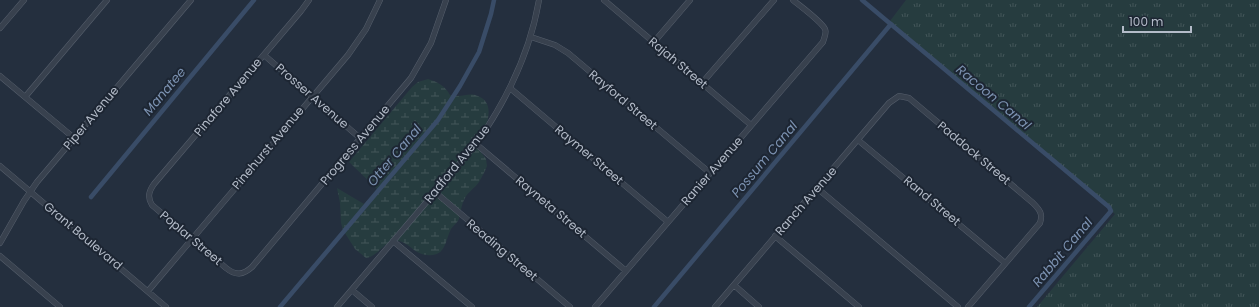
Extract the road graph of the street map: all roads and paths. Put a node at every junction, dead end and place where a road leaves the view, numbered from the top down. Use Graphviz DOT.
graph roads {
  1 [pos="24,0"];
  2 [pos="107,0"];
  3 [pos="191,0"];
  4 [pos="309,0"];
  5 [pos="380,0"];
  6 [pos="446,0"];
  7 [pos="539,0"];
  8 [pos="605,0"];
  9 [pos="690,0"];
  10 [pos="774,0"];
  11 [pos="793,0"];
  12 [pos="0,28"];
  13 [pos="531,37"];
  14 [pos="654,42"];
  15 [pos="264,55"];
  16 [pos="0,76"];
  17 [pos="702,83"];
  18 [pos="510,88"];
  19 [pos="899,96"];
  20 [pos="25,97"];
  21 [pos="312,97"];
  22 [pos="752,125"];
  23 [pos="74,138"];
  24 [pos="360,138"];
  25 [pos="858,140"];
  26 [pos="476,144"];
  27 [pos="0,166"];
  28 [pos="710,173"];
  29 [pos="817,188"];
  30 [pos="30,191"];
  31 [pos="435,192"];
  32 [pos="149,194"];
  33 [pos="668,222"];
  34 [pos="775,236"];
  35 [pos="192,239"];
  36 [pos="393,241"];
  37 [pos="0,243"];
  38 [pos="0,256"];
  39 [pos="1005,263"];
  40 [pos="626,271"];
  41 [pos="241,274"];
  42 [pos="734,285"];
  43 [pos="352,290"];
  44 [pos="148,291"];
  45 [pos="60,307"];
  46 [pos="166,307"];
  47 [pos="337,307"];
  48 [pos="372,307"];
  49 [pos="472,307"];
  50 [pos="570,307"];
  51 [pos="595,307"];
  52 [pos="715,307"];
  53 [pos="759,307"];
  54 [pos="859,307"];
  55 [pos="958,307"];
  56 [pos="968,307"];
  1 -- 12 [label="street"];
  2 -- 20 [label="street"];
  3 -- 23 [label="street, Piper Avenue"];
  4 -- 15 [label="street, Pinafore Avenue"];
  5 -- 21 [label="street, Pinehurst Avenue"];
  6 -- 24 [label="street, Progress Avenue"];
  7 -- 13 [label="street, Radford Avenue"];
  8 -- 14 [label="street, Rajah Street"];
  9 -- 14 [label="street"];
  10 -- 17 [label="street"];
  11 -- 22 [label="street, Ranier Avenue"];
  13 -- 18 [label="street, Radford Avenue"];
  13 -- 28 [label="street, Rayford Street"];
  14 -- 17 [label="street, Rajah Street"];
  15 -- 21 [label="street, Prosser Avenue"];
  15 -- 32 [label="street, Pinafore Avenue"];
  16 -- 20 [label="street"];
  17 -- 22 [label="street, Rajah Street"];
  18 -- 26 [label="street, Radford Avenue"];
  18 -- 33 [label="street, Raymer Street"];
  19 -- 25 [label="street, Ranch Avenue"];
  19 -- 39 [label="street, Paddock Street"];
  20 -- 23 [label="street"];
  21 -- 24 [label="street, Prosser Avenue"];
  21 -- 35 [label="street, Pinehurst Avenue"];
  22 -- 28 [label="street, Ranier Avenue"];
  23 -- 30 [label="street, Piper Avenue"];
  24 -- 41 [label="street, Progress Avenue"];
  25 -- 29 [label="street, Ranch Avenue"];
  25 -- 39 [label="street, Rand Street"];
  26 -- 31 [label="street, Radford Avenue"];
  26 -- 40 [label="street, Rayneta Street"];
  27 -- 30 [label="street, Grant Boulevard"];
  28 -- 33 [label="street, Ranier Avenue"];
  29 -- 34 [label="street, Ranch Avenue"];
  29 -- 55 [label="street"];
  30 -- 37 [label="street, Piper Avenue"];
  30 -- 44 [label="street, Grant Boulevard"];
  31 -- 36 [label="street, Radford Avenue"];
  31 -- 50 [label="street, Reading Street"];
  32 -- 35 [label="street, Poplar Street"];
  33 -- 40 [label="street, Ranier Avenue"];
  34 -- 42 [label="street, Ranch Avenue"];
  34 -- 54 [label="street"];
  35 -- 41 [label="street, Poplar Street"];
  35 -- 44 [label="street, Pinehurst Avenue"];
  36 -- 43 [label="street, Radford Avenue"];
  36 -- 49 [label="street"];
  38 -- 45 [label="street"];
  39 -- 56 [label="street"];
  40 -- 51 [label="street, Ranier Avenue"];
  42 -- 52 [label="street, Ranch Avenue"];
  42 -- 53 [label="street"];
  43 -- 47 [label="street, Radford Avenue"];
  43 -- 48 [label="street"];
  44 -- 46 [label="street, Grant Boulevard"];
}
